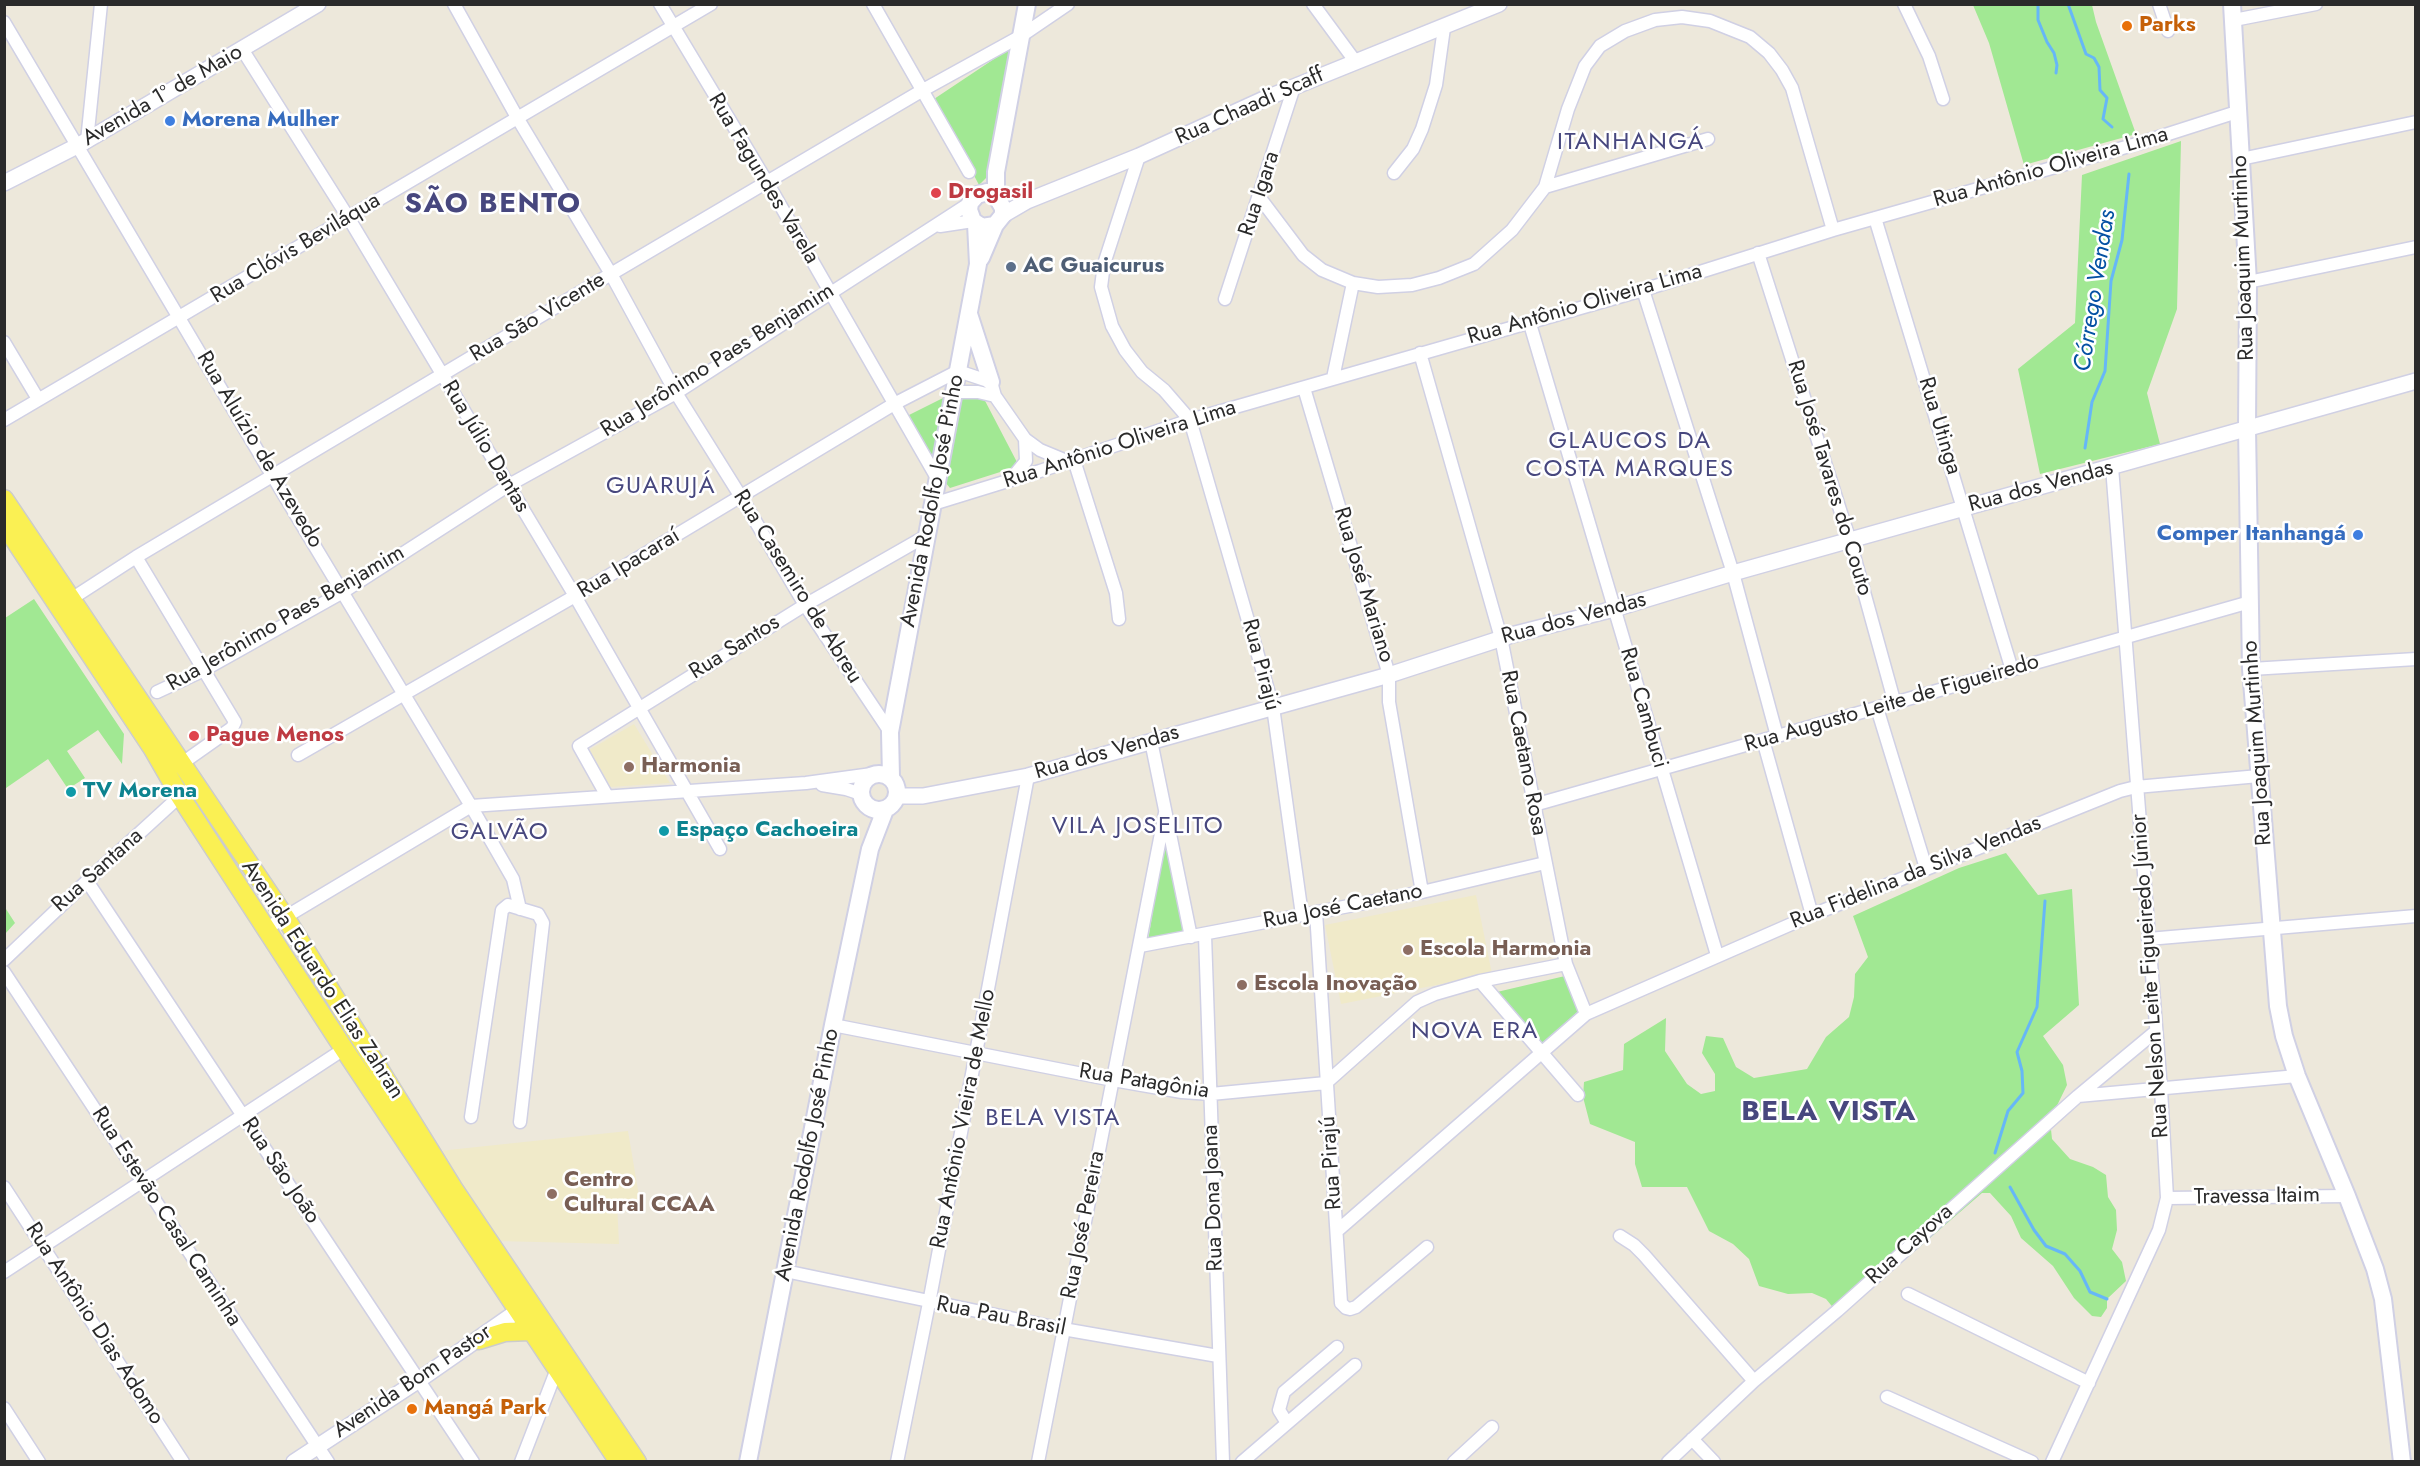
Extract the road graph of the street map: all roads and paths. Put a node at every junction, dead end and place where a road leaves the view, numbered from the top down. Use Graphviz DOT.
graph roads {
  1 [pos="101,4"];
  2 [pos="318,4"];
  3 [pos="454,4"];
  4 [pos="660,4"];
  5 [pos="711,4"];
  6 [pos="873,4"];
  7 [pos="1027,4"];
  8 [pos="1068,4"];
  9 [pos="1313,4"];
  10 [pos="1904,4"];
  11 [pos="2159,4"];
  12 [pos="2316,4"];
  13 [pos="1494,5"];
  14 [pos="2233,12"];
  15 [pos="4,22"];
  16 [pos="673,27"];
  17 [pos="1444,28"];
  18 [pos="2168,31"];
  19 [pos="1021,36"];
  20 [pos="242,49"];
  21 [pos="1355,61"];
  22 [pos="1294,87"];
  23 [pos="923,90"];
  24 [pos="1943,99"];
  25 [pos="2240,111"];
  26 [pos="518,119"];
  27 [pos="2415,122"];
  28 [pos="1708,139"];
  29 [pos="83,143"];
  30 [pos="1139,156"];
  31 [pos="2241,159"];
  32 [pos="969,172"];
  33 [pos="996,172"];
  34 [pos="1394,173"];
  35 [pos="767,182"];
  36 [pos="4,183"];
  37 [pos="1545,187"];
  38 [pos="996,196"];
  39 [pos="1260,198"];
  40 [pos="974,199"];
  41 [pos="348,217"];
  42 [pos="1875,218"];
  43 [pos="999,220"];
  44 [pos="974,223"];
  45 [pos="936,227"];
  46 [pos="1833,230"];
  47 [pos="2415,247"];
  48 [pos="1758,253"];
  49 [pos="978,264"];
  50 [pos="611,274"];
  51 [pos="2248,282"];
  52 [pos="1353,283"];
  53 [pos="1643,291"];
  54 [pos="831,292"];
  55 [pos="1225,299"];
  56 [pos="969,313"];
  57 [pos="180,318"];
  58 [pos="1530,324"];
  59 [pos="4,342"];
  60 [pos="1420,353"];
  61 [pos="958,371"];
  62 [pos="443,376"];
  63 [pos="1333,378"];
  64 [pos="2415,381"];
  65 [pos="1304,388"];
  66 [pos="993,389"];
  67 [pos="954,392"];
  68 [pos="676,393"];
  69 [pos="38,399"];
  70 [pos="894,404"];
  71 [pos="4,420"];
  72 [pos="1190,420"];
  73 [pos="2247,428"];
  74 [pos="1025,440"];
  75 [pos="1071,461"];
  76 [pos="2112,467"];
  77 [pos="272,475"];
  78 [pos="937,478"];
  79 [pos="1009,481"];
  80 [pos="508,485"];
  81 [pos="741,497"];
  82 [pos="4,499"];
  83 [pos="933,504"];
  84 [pos="1964,508"];
  85 [pos="4,524"];
  86 [pos="926,536"];
  87 [pos="1850,541"];
  88 [pos="136,557"];
  89 [pos="1733,573"];
  90 [pos="343,592"];
  91 [pos="575,596"];
  92 [pos="2250,602"];
  93 [pos="65,603"];
  94 [pos="805,605"];
  95 [pos="1614,609"];
  96 [pos="1119,619"];
  97 [pos="1501,638"];
  98 [pos="2127,639"];
  99 [pos="2415,659"];
  100 [pos="2251,669"];
  101 [pos="202,670"];
  102 [pos="2012,670"];
  103 [pos="1389,675"];
  104 [pos="157,692"];
  105 [pos="403,695"];
  106 [pos="1895,704"];
  107 [pos="1273,707"];
  108 [pos="638,708"];
  109 [pos="1877,708"];
  110 [pos="889,735"];
  111 [pos="1777,736"];
  112 [pos="1763,740"];
  113 [pos="1151,741"];
  114 [pos="153,749"];
  115 [pos="298,755"];
  116 [pos="181,764"];
  117 [pos="1661,768"];
  118 [pos="879,775"];
  119 [pos="1028,776"];
  120 [pos="2259,776"];
  121 [pos="806,783"];
  122 [pos="2136,787"];
  123 [pos="188,791"];
  124 [pos="686,792"];
  125 [pos="607,796"];
  126 [pos="898,796"];
  127 [pos="863,799"];
  128 [pos="1534,805"];
  129 [pos="471,806"];
  130 [pos="885,810"];
  131 [pos="1165,813"];
  132 [pos="720,849"];
  133 [pos="870,849"];
  134 [pos="1545,863"];
  135 [pos="1926,868"];
  136 [pos="87,881"];
  137 [pos="1422,892"];
  138 [pos="519,909"];
  139 [pos="1316,912"];
  140 [pos="1302,915"];
  141 [pos="1812,915"];
  142 [pos="2415,916"];
  143 [pos="285,917"];
  144 [pos="267,927"];
  145 [pos="2270,928"];
  146 [pos="1205,935"];
  147 [pos="1191,937"];
  148 [pos="2148,939"];
  149 [pos="1140,946"];
  150 [pos="1717,955"];
  151 [pos="4,960"];
  152 [pos="1566,963"];
  153 [pos="4,972"];
  154 [pos="1480,981"];
  155 [pos="1586,1014"];
  156 [pos="832,1025"];
  157 [pos="2155,1032"];
  158 [pos="344,1049"];
  159 [pos="976,1052"];
  160 [pos="1542,1053"];
  161 [pos="2297,1076"];
  162 [pos="1113,1080"];
  163 [pos="1326,1083"];
  164 [pos="2161,1089"];
  165 [pos="1211,1094"];
  166 [pos="1578,1095"];
  167 [pos="2078,1096"];
  168 [pos="242,1115"];
  169 [pos="471,1117"];
  170 [pos="520,1122"];
  171 [pos="143,1182"];
  172 [pos="4,1187"];
  173 [pos="2347,1196"];
  174 [pos="2167,1198"];
  175 [pos="1337,1231"];
  176 [pos="1620,1236"];
  177 [pos="43,1247"];
  178 [pos="1427,1247"];
  179 [pos="785,1271"];
  180 [pos="4,1272"];
  181 [pos="1908,1294"];
  182 [pos="929,1303"];
  183 [pos="524,1307"];
  184 [pos="1063,1329"];
  185 [pos="530,1330"];
  186 [pos="479,1340"];
  187 [pos="1337,1347"];
  188 [pos="1218,1356"];
  189 [pos="1355,1365"];
  190 [pos="557,1369"];
  191 [pos="419,1380"];
  192 [pos="1754,1381"];
  193 [pos="2089,1383"];
  194 [pos="1887,1397"];
  195 [pos="4,1408"];
  196 [pos="1287,1423"];
  197 [pos="1492,1427"];
  198 [pos="1692,1439"];
  199 [pos="318,1446"];
  200 [pos="39,1461"];
  201 [pos="183,1461"];
  202 [pos="294,1461"];
  203 [pos="328,1461"];
  204 [pos="473,1461"];
  205 [pos="521,1461"];
  206 [pos="619,1461"];
  207 [pos="637,1461"];
  208 [pos="748,1461"];
  209 [pos="897,1461"];
  210 [pos="1038,1461"];
  211 [pos="1223,1461"];
  212 [pos="1244,1461"];
  213 [pos="1454,1461"];
  214 [pos="1668,1461"];
  215 [pos="1714,1461"];
  216 [pos="2032,1461"];
  217 [pos="2052,1461"];
  218 [pos="2402,1461"];
  1 -- 29 [label="street"];
  2 -- 20 [label="street, Avenida 1º de Maio"];
  3 -- 26 [label="street, Rua Casemiro de Abreu"];
  4 -- 16 [label="street, Rua Fagundes Varela"];
  5 -- 16 [label="street, Rua Clóvis Beviláqua"];
  6 -- 23 [label="street"];
  7 -- 19 [label="main road"];
  8 -- 19 [label="street, Rua São Vicente"];
  9 -- 21 [label="street"];
  10 -- 24 [label="street"];
  11 -- 18 [label="street"];
  12 -- 14 [label="street"];
  13 -- 17 [label="street, Rua Chaadi Scaff"];
  14 -- 25 [label="main road, Rua Joaquim Murtinho"];
  15 -- 29 [label="street, Rua Aluízio de Azevedo"];
  16 -- 26 [label="street, Rua Clóvis Beviláqua"];
  16 -- 35 [label="street, Rua Fagundes Varela"];
  17 -- 21 [label="street, Rua Chaadi Scaff"];
  17 -- 34 [label="street"];
  19 -- 23 [label="street, Rua São Vicente"];
  19 -- 33 [label="main road"];
  20 -- 29 [label="street, Avenida 1º de Maio"];
  20 -- 41 [label="street, Rua Júlio Dantas"];
  21 -- 22 [label="street, Rua Chaadi Scaff"];
  22 -- 30 [label="street, Rua Chaadi Scaff"];
  22 -- 39 [label="street, Rua Igara"];
  23 -- 32 [label="street"];
  23 -- 35 [label="street, Rua São Vicente"];
  25 -- 31 [label="main road, Rua Joaquim Murtinho"];
  25 -- 42 [label="street, Rua Antônio Oliveira Lima"];
  26 -- 41 [label="street, Rua Clóvis Beviláqua"];
  26 -- 50 [label="street, Rua Casemiro de Abreu"];
  27 -- 31 [label="street"];
  28 -- 37 [label="street"];
  29 -- 36 [label="street, Avenida 1º de Maio"];
  29 -- 57 [label="street, Rua Aluízio de Azevedo"];
  30 -- 43 [label="street, Rua Chaadi Scaff"];
  30 -- 72 [label="street"];
  31 -- 51 [label="main road, Rua Joaquim Murtinho"];
  33 -- 38 [label="main road"];
  33 -- 40 [label="main road"];
  35 -- 50 [label="street, Rua São Vicente"];
  35 -- 54 [label="street, Rua Fagundes Varela"];
  37 -- 46 [label="street"];
  37 -- 52 [label="street"];
  38 -- 40 [label="main road"];
  38 -- 43 [label="main road"];
  39 -- 52 [label="street"];
  39 -- 55 [label="street, Rua Igara"];
  40 -- 44 [label="main road"];
  40 -- 45 [label="street, Rua Jerônimo Paes Benjamim"];
  41 -- 57 [label="street, Rua Clóvis Beviláqua"];
  41 -- 62 [label="street, Rua Júlio Dantas"];
  42 -- 46 [label="street, Rua Antônio Oliveira Lima"];
  42 -- 84 [label="street, Rua Utinga"];
  43 -- 44 [label="main road"];
  43 -- 49 [label="main road, Avenida Rodolfo José Pinho"];
  44 -- 45 [label="street, Rua Jerônimo Paes Benjamim"];
  44 -- 49 [label="main road, Avenida Rodolfo José Pinho"];
  45 -- 54 [label="street, Rua Jerônimo Paes Benjamim"];
  46 -- 48 [label="street, Rua Antônio Oliveira Lima"];
  47 -- 51 [label="street"];
  48 -- 53 [label="street, Rua Antônio Oliveira Lima"];
  48 -- 87 [label="street, Rua José Tavares do Couto"];
  49 -- 56 [label="main road, Avenida Rodolfo José Pinho"];
  50 -- 62 [label="street, Rua São Vicente"];
  50 -- 68 [label="street, Rua Casemiro de Abreu"];
  51 -- 73 [label="main road, Rua Joaquim Murtinho"];
  52 -- 63 [label="street"];
  53 -- 58 [label="street, Rua Antônio Oliveira Lima"];
  53 -- 89 [label="street"];
  54 -- 68 [label="street, Rua Jerônimo Paes Benjamim"];
  54 -- 70 [label="street, Rua Fagundes Varela"];
  56 -- 61 [label="main road, Avenida Rodolfo José Pinho"];
  56 -- 66 [label="main road"];
  57 -- 69 [label="street, Rua Clóvis Beviláqua"];
  57 -- 77 [label="street, Rua Aluízio de Azevedo"];
  58 -- 60 [label="street, Rua Antônio Oliveira Lima"];
  58 -- 95 [label="street, Rua Cambuci"];
  59 -- 69 [label="street"];
  60 -- 63 [label="street, Rua Antônio Oliveira Lima"];
  60 -- 97 [label="street, Rua Caetano Rosa"];
  61 -- 66 [label="street"];
  61 -- 67 [label="main road, Avenida Rodolfo José Pinho"];
  61 -- 70 [label="street, Rua Ipacaraí"];
  62 -- 77 [label="street, Rua São Vicente"];
  62 -- 80 [label="street, Rua Júlio Dantas"];
  63 -- 65 [label="street, Rua Antônio Oliveira Lima"];
  64 -- 73 [label="street, Rua dos Vendas"];
  65 -- 72 [label="street, Rua Antônio Oliveira Lima"];
  65 -- 103 [label="street, Rua José Mariano"];
  66 -- 67 [label="street"];
  66 -- 74 [label="street"];
  67 -- 78 [label="main road, Avenida Rodolfo José Pinho"];
  68 -- 80 [label="street, Rua Jerônimo Paes Benjamim"];
  68 -- 81 [label="street, Rua Casemiro de Abreu"];
  69 -- 71 [label="street, Rua Clóvis Beviláqua"];
  70 -- 78 [label="street, Rua Fagundes Varela"];
  70 -- 81 [label="street, Rua Ipacaraí"];
  72 -- 75 [label="street, Rua Antônio Oliveira Lima"];
  72 -- 107 [label="street, Rua Pirajú"];
  73 -- 76 [label="street, Rua dos Vendas"];
  73 -- 92 [label="main road, Rua Joaquim Murtinho"];
  74 -- 75 [label="street"];
  74 -- 79 [label="street"];
  75 -- 79 [label="street, Rua Antônio Oliveira Lima"];
  75 -- 96 [label="street"];
  76 -- 84 [label="street, Rua dos Vendas"];
  76 -- 98 [label="street, Rua Nelson Leite Figueiredo Júnior"];
  77 -- 88 [label="street, Rua São Vicente"];
  77 -- 90 [label="street, Rua Aluízio de Azevedo"];
  78 -- 83 [label="main road, Avenida Rodolfo José Pinho"];
  79 -- 83 [label="street, Rua Antônio Oliveira Lima"];
  80 -- 90 [label="street, Rua Jerônimo Paes Benjamim"];
  80 -- 91 [label="street, Rua Júlio Dantas"];
  81 -- 91 [label="street, Rua Ipacaraí"];
  81 -- 94 [label="street, Rua Casemiro de Abreu"];
  82 -- 93 [label="main road, Avenida Eduardo Elias Zahran"];
  83 -- 86 [label="main road, Avenida Rodolfo José Pinho"];
  84 -- 87 [label="street, Rua dos Vendas"];
  84 -- 102 [label="street, Rua Utinga"];
  85 -- 93 [label="main road, Avenida Eduardo Elias Zahran"];
  86 -- 94 [label="street, Rua Santos"];
  86 -- 110 [label="main road, Avenida Rodolfo José Pinho"];
  87 -- 89 [label="street, Rua dos Vendas"];
  87 -- 106 [label="street, Rua José Tavares do Couto"];
  88 -- 93 [label="street, Rua São Vicente"];
  88 -- 101 [label="street"];
  89 -- 95 [label="street, Rua dos Vendas"];
  89 -- 111 [label="street"];
  90 -- 101 [label="street, Rua Jerônimo Paes Benjamim"];
  90 -- 105 [label="street, Rua Aluízio de Azevedo"];
  91 -- 105 [label="street, Rua Ipacaraí"];
  91 -- 108 [label="street, Rua Júlio Dantas"];
  92 -- 98 [label="street, Rua Augusto Leite de Figueiredo"];
  92 -- 100 [label="main road, Rua Joaquim Murtinho"];
  93 -- 114 [label="main road, Avenida Eduardo Elias Zahran"];
  93 -- 116 [label="main road, Avenida Eduardo Elias Zahran"];
  94 -- 108 [label="street, Rua Santos"];
  94 -- 110 [label="street, Rua Casemiro de Abreu"];
  95 -- 97 [label="street, Rua dos Vendas"];
  95 -- 117 [label="street, Rua Cambuci"];
  97 -- 103 [label="street, Rua dos Vendas"];
  97 -- 128 [label="street, Rua Caetano Rosa"];
  98 -- 102 [label="street, Rua Augusto Leite de Figueiredo"];
  98 -- 122 [label="street, Rua Nelson Leite Figueiredo Júnior"];
  99 -- 100 [label="street"];
  100 -- 120 [label="main road, Rua Joaquim Murtinho"];
  101 -- 104 [label="street, Rua Jerônimo Paes Benjamim"];
  101 -- 116 [label="street"];
  102 -- 106 [label="street, Rua Augusto Leite de Figueiredo"];
  103 -- 107 [label="street, Rua dos Vendas"];
  103 -- 137 [label="street, Rua José Mariano"];
  105 -- 115 [label="street, Rua Ipacaraí"];
  105 -- 129 [label="street, Rua Aluízio de Azevedo"];
  106 -- 109 [label="street, Rua Augusto Leite de Figueiredo"];
  107 -- 113 [label="street, Rua dos Vendas"];
  107 -- 140 [label="street, Rua Pirajú"];
  108 -- 124 [label="street, Rua Júlio Dantas"];
  108 -- 125 [label="street, Rua Santos"];
  109 -- 111 [label="street, Rua Augusto Leite de Figueiredo"];
  109 -- 135 [label="street"];
  110 -- 118 [label="main road, Avenida Rodolfo José Pinho"];
  111 -- 112 [label="street, Rua Augusto Leite de Figueiredo"];
  112 -- 117 [label="street, Rua Augusto Leite de Figueiredo"];
  112 -- 141 [label="street"];
  113 -- 119 [label="street, Rua dos Vendas"];
  113 -- 131 [label="street"];
  114 -- 116 [label="main road"];
  114 -- 123 [label="main road, Avenida Eduardo Elias Zahran"];
  116 -- 123 [label="main road, Avenida Eduardo Elias Zahran"];
  117 -- 128 [label="street, Rua Augusto Leite de Figueiredo"];
  117 -- 150 [label="street, Rua Cambuci"];
  118 -- 121 [label="street"];
  118 -- 126 [label="main road"];
  118 -- 127 [label="main road"];
  119 -- 126 [label="street, Rua dos Vendas"];
  119 -- 159 [label="street, Rua Antônio Vieira de Mello"];
  120 -- 122 [label="street, Rua Fidelina da Silva Vendas"];
  120 -- 145 [label="main road, Rua Joaquim Murtinho"];
  121 -- 124 [label="street"];
  121 -- 127 [label="street"];
  122 -- 135 [label="street, Rua Fidelina da Silva Vendas"];
  122 -- 148 [label="street, Rua Nelson Leite Figueiredo Júnior"];
  123 -- 136 [label="street, Rua Santana"];
  123 -- 143 [label="main road, Avenida Eduardo Elias Zahran"];
  123 -- 144 [label="main road, Avenida Eduardo Elias Zahran"];
  124 -- 125 [label="street"];
  124 -- 132 [label="street, Rua Júlio Dantas"];
  125 -- 129 [label="street"];
  126 -- 130 [label="main road"];
  127 -- 130 [label="main road"];
  127 -- 133 [label="main road"];
  128 -- 134 [label="street, Rua Caetano Rosa"];
  129 -- 138 [label="street, Rua Aluízio de Azevedo"];
  129 -- 143 [label="street"];
  130 -- 133 [label="main road"];
  131 -- 147 [label="street"];
  131 -- 149 [label="street, Rua José Pereira"];
  133 -- 156 [label="main road, Avenida Rodolfo José Pinho"];
  134 -- 137 [label="street, Rua José Caetano"];
  134 -- 152 [label="street, Rua Caetano Rosa"];
  135 -- 141 [label="street, Rua Fidelina da Silva Vendas"];
  136 -- 151 [label="street, Rua Santana"];
  136 -- 168 [label="street, Rua São João"];
  137 -- 139 [label="street, Rua José Caetano"];
  138 -- 169 [label="street"];
  138 -- 170 [label="street"];
  139 -- 140 [label="street, Rua José Caetano"];
  139 -- 163 [label="street, Rua Pirajú"];
  140 -- 146 [label="street, Rua José Caetano"];
  141 -- 150 [label="street, Rua Fidelina da Silva Vendas"];
  142 -- 145 [label="street"];
  143 -- 144 [label="street"];
  143 -- 183 [label="main road, Avenida Eduardo Elias Zahran"];
  144 -- 158 [label="main road, Avenida Eduardo Elias Zahran"];
  145 -- 148 [label="street"];
  145 -- 161 [label="main road, Rua Joaquim Murtinho"];
  146 -- 147 [label="street, Rua José Caetano"];
  146 -- 165 [label="street, Rua Dona Joana"];
  147 -- 149 [label="street, Rua José Caetano"];
  148 -- 157 [label="street, Rua Nelson Leite Figueiredo Júnior"];
  149 -- 162 [label="street, Rua José Pereira"];
  150 -- 155 [label="street, Rua Fidelina da Silva Vendas"];
  152 -- 154 [label="street"];
  152 -- 155 [label="street, Rua Caetano Rosa"];
  153 -- 171 [label="street, Rua Estevão Casal Caminha"];
  154 -- 160 [label="street"];
  154 -- 163 [label="street"];
  155 -- 160 [label="street, Rua Fidelina da Silva Vendas"];
  156 -- 159 [label="street, Rua Patagônia"];
  156 -- 179 [label="main road, Avenida Rodolfo José Pinho"];
  157 -- 164 [label="street, Rua Nelson Leite Figueiredo Júnior"];
  157 -- 167 [label="street, Rua Cayova"];
  158 -- 168 [label="street"];
  158 -- 183 [label="main road, Avenida Eduardo Elias Zahran"];
  159 -- 162 [label="street, Rua Patagônia"];
  159 -- 182 [label="street, Rua Antônio Vieira de Mello"];
  160 -- 166 [label="street"];
  160 -- 175 [label="street, Rua Fidelina da Silva Vendas"];
  161 -- 164 [label="street"];
  161 -- 173 [label="main road, Rua Joaquim Murtinho"];
  162 -- 165 [label="street, Rua Patagônia"];
  162 -- 184 [label="street, Rua José Pereira"];
  163 -- 165 [label="street, Rua Patagônia"];
  163 -- 175 [label="street, Rua Pirajú"];
  164 -- 167 [label="street"];
  164 -- 174 [label="street, Rua Nelson Leite Figueiredo Júnior"];
  165 -- 188 [label="street, Rua Dona Joana"];
  167 -- 192 [label="street, Rua Cayova"];
  168 -- 171 [label="street"];
  168 -- 191 [label="street, Rua São João"];
  171 -- 177 [label="street"];
  171 -- 199 [label="street, Rua Estevão Casal Caminha"];
  172 -- 177 [label="street, Rua Antônio Dias Adomo"];
  173 -- 174 [label="street, Travessa Itaim"];
  173 -- 218 [label="main road, Rua Joaquim Murtinho"];
  174 -- 193 [label="street, Rua Nelson Leite Figueiredo Júnior"];
  175 -- 178 [label="street, Rua Pirajú"];
  176 -- 192 [label="street"];
  177 -- 180 [label="street"];
  177 -- 201 [label="street, Rua Antônio Dias Adomo"];
  179 -- 182 [label="street, Rua Pau Brasil"];
  179 -- 208 [label="main road, Avenida Rodolfo José Pinho"];
  181 -- 193 [label="street"];
  182 -- 184 [label="street, Rua Pau Brasil"];
  182 -- 209 [label="street, Rua Antônio Vieira de Mello"];
  183 -- 185 [label="main road, Avenida Eduardo Elias Zahran"];
  183 -- 186 [label="street, Avenida Bom Pastor"];
  183 -- 207 [label="main road, Avenida Eduardo Elias Zahran"];
  184 -- 188 [label="street, Rua Pau Brasil"];
  184 -- 210 [label="street, Rua José Pereira"];
  185 -- 186 [label="main road"];
  185 -- 190 [label="main road, Avenida Eduardo Elias Zahran"];
  186 -- 191 [label="street, Avenida Bom Pastor"];
  187 -- 196 [label="street"];
  188 -- 211 [label="street, Rua Dona Joana"];
  189 -- 196 [label="street"];
  190 -- 205 [label="street"];
  190 -- 206 [label="main road, Avenida Eduardo Elias Zahran"];
  191 -- 199 [label="street, Avenida Bom Pastor"];
  191 -- 204 [label="street, Rua São João"];
  192 -- 198 [label="street, Rua Cayova"];
  193 -- 217 [label="street, Rua Nelson Leite Figueiredo Júnior"];
  194 -- 216 [label="street"];
  195 -- 200 [label="street"];
  196 -- 212 [label="street"];
  197 -- 213 [label="street"];
  198 -- 214 [label="street, Rua Cayova"];
  198 -- 215 [label="street"];
  199 -- 202 [label="street, Avenida Bom Pastor"];
  199 -- 203 [label="street, Rua Estevão Casal Caminha"];
}
